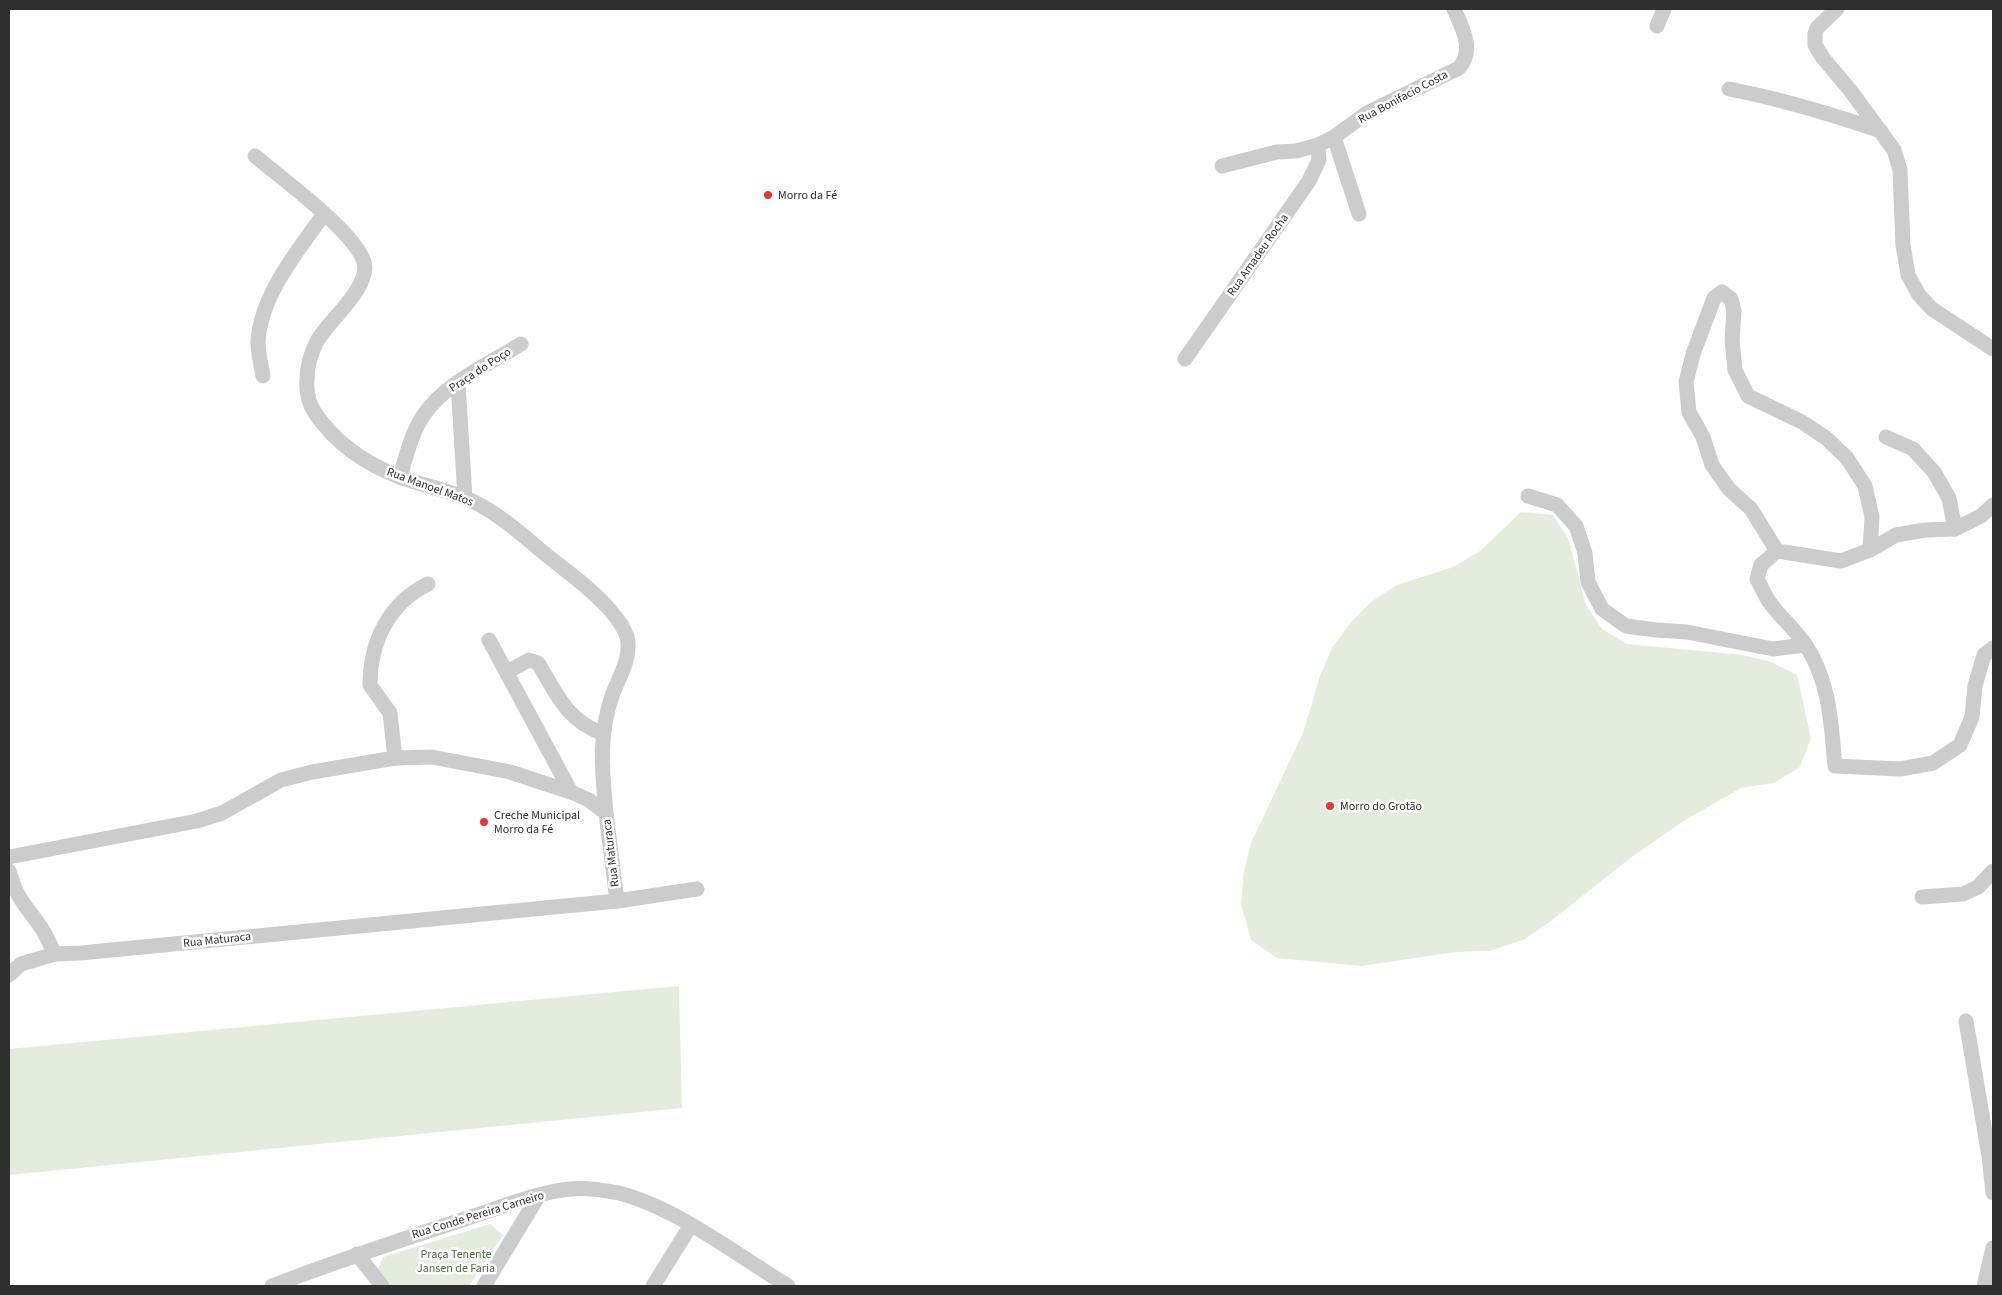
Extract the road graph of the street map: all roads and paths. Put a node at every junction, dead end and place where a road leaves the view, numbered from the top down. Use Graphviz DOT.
graph roads {
  1 [pos="1454,9"];
  2 [pos="1664,9"];
  3 [pos="1837,9"];
  4 [pos="1658,26"];
  5 [pos="1729,89"];
  6 [pos="1881,131"];
  7 [pos="1334,137"];
  8 [pos="1318,145"];
  9 [pos="254,156"];
  10 [pos="1222,166"];
  11 [pos="324,214"];
  12 [pos="1360,214"];
  13 [pos="521,344"];
  14 [pos="1993,348"];
  15 [pos="1185,359"];
  16 [pos="263,376"];
  17 [pos="458,383"];
  18 [pos="1886,437"];
  19 [pos="400,477"];
  20 [pos="1528,496"];
  21 [pos="466,498"];
  22 [pos="1993,505"];
  23 [pos="1955,529"];
  24 [pos="1870,550"];
  25 [pos="1777,551"];
  26 [pos="428,584"];
  27 [pos="488,640"];
  28 [pos="1805,645"];
  29 [pos="1993,648"];
  30 [pos="507,672"];
  31 [pos="602,733"];
  32 [pos="395,758"];
  33 [pos="571,792"];
  34 [pos="606,813"];
  35 [pos="9,857"];
  36 [pos="9,871"];
  37 [pos="1993,872"];
  38 [pos="697,889"];
  39 [pos="1922,897"];
  40 [pos="617,901"];
  41 [pos="55,954"];
  42 [pos="9,975"];
  43 [pos="1966,1021"];
  44 [pos="1993,1193"];
  45 [pos="539,1195"];
  46 [pos="691,1225"];
  47 [pos="1993,1248"];
  48 [pos="357,1254"];
  49 [pos="272,1286"];
  50 [pos="382,1286"];
  51 [pos="484,1286"];
  52 [pos="653,1286"];
  53 [pos="788,1286"];
  54 [pos="1984,1286"];
  1 -- 7 [label="street, Rua Bonifacio Costa"];
  2 -- 4 [label="street"];
  3 -- 6 [label="street"];
  5 -- 6 [label="street"];
  6 -- 14 [label="street"];
  7 -- 8 [label="street, Rua Bonifacio Costa"];
  7 -- 12 [label="street"];
  8 -- 10 [label="street, Rua Bonifacio Costa"];
  8 -- 15 [label="street, Rua Amadeu Rocha"];
  9 -- 11 [label="street, Rua Manoel Matos"];
  11 -- 16 [label="street"];
  11 -- 19 [label="street, Rua Manoel Matos"];
  13 -- 17 [label="street, Praça do Poço"];
  17 -- 19 [label="street, Praça do Poço"];
  17 -- 21 [label="street"];
  18 -- 23 [label="street"];
  19 -- 21 [label="street, Rua Manoel Matos"];
  20 -- 28 [label="street"];
  21 -- 31 [label="street, Rua Manoel Matos"];
  22 -- 23 [label="street"];
  23 -- 24 [label="street"];
  24 -- 25 [label="street"];
  24 -- 25 [label="street"];
  25 -- 28 [label="street"];
  26 -- 32 [label="street"];
  27 -- 30 [label="street"];
  28 -- 29 [label="street"];
  30 -- 31 [label="street"];
  30 -- 33 [label="street"];
  31 -- 34 [label="street, Rua Manoel Matos"];
  32 -- 33 [label="street, Rua Maturaca"];
  32 -- 35 [label="street, Rua Maturaca"];
  33 -- 34 [label="street, Rua Maturaca"];
  34 -- 40 [label="street, Rua Maturaca"];
  36 -- 41 [label="street"];
  37 -- 39 [label="street"];
  38 -- 40 [label="street"];
  40 -- 41 [label="street, Rua Maturaca"];
  41 -- 42 [label="street, Rua Maturaca"];
  43 -- 44 [label="street"];
  45 -- 46 [label="street, Rua Conde Pereira Carneiro"];
  45 -- 48 [label="street, Rua Conde Pereira Carneiro"];
  45 -- 51 [label="street"];
  46 -- 52 [label="street"];
  46 -- 53 [label="street, Rua Conde Pereira Carneiro"];
  47 -- 54 [label="street"];
  48 -- 49 [label="street, Rua Conde Pereira Carneiro"];
  48 -- 50 [label="street"];
}
